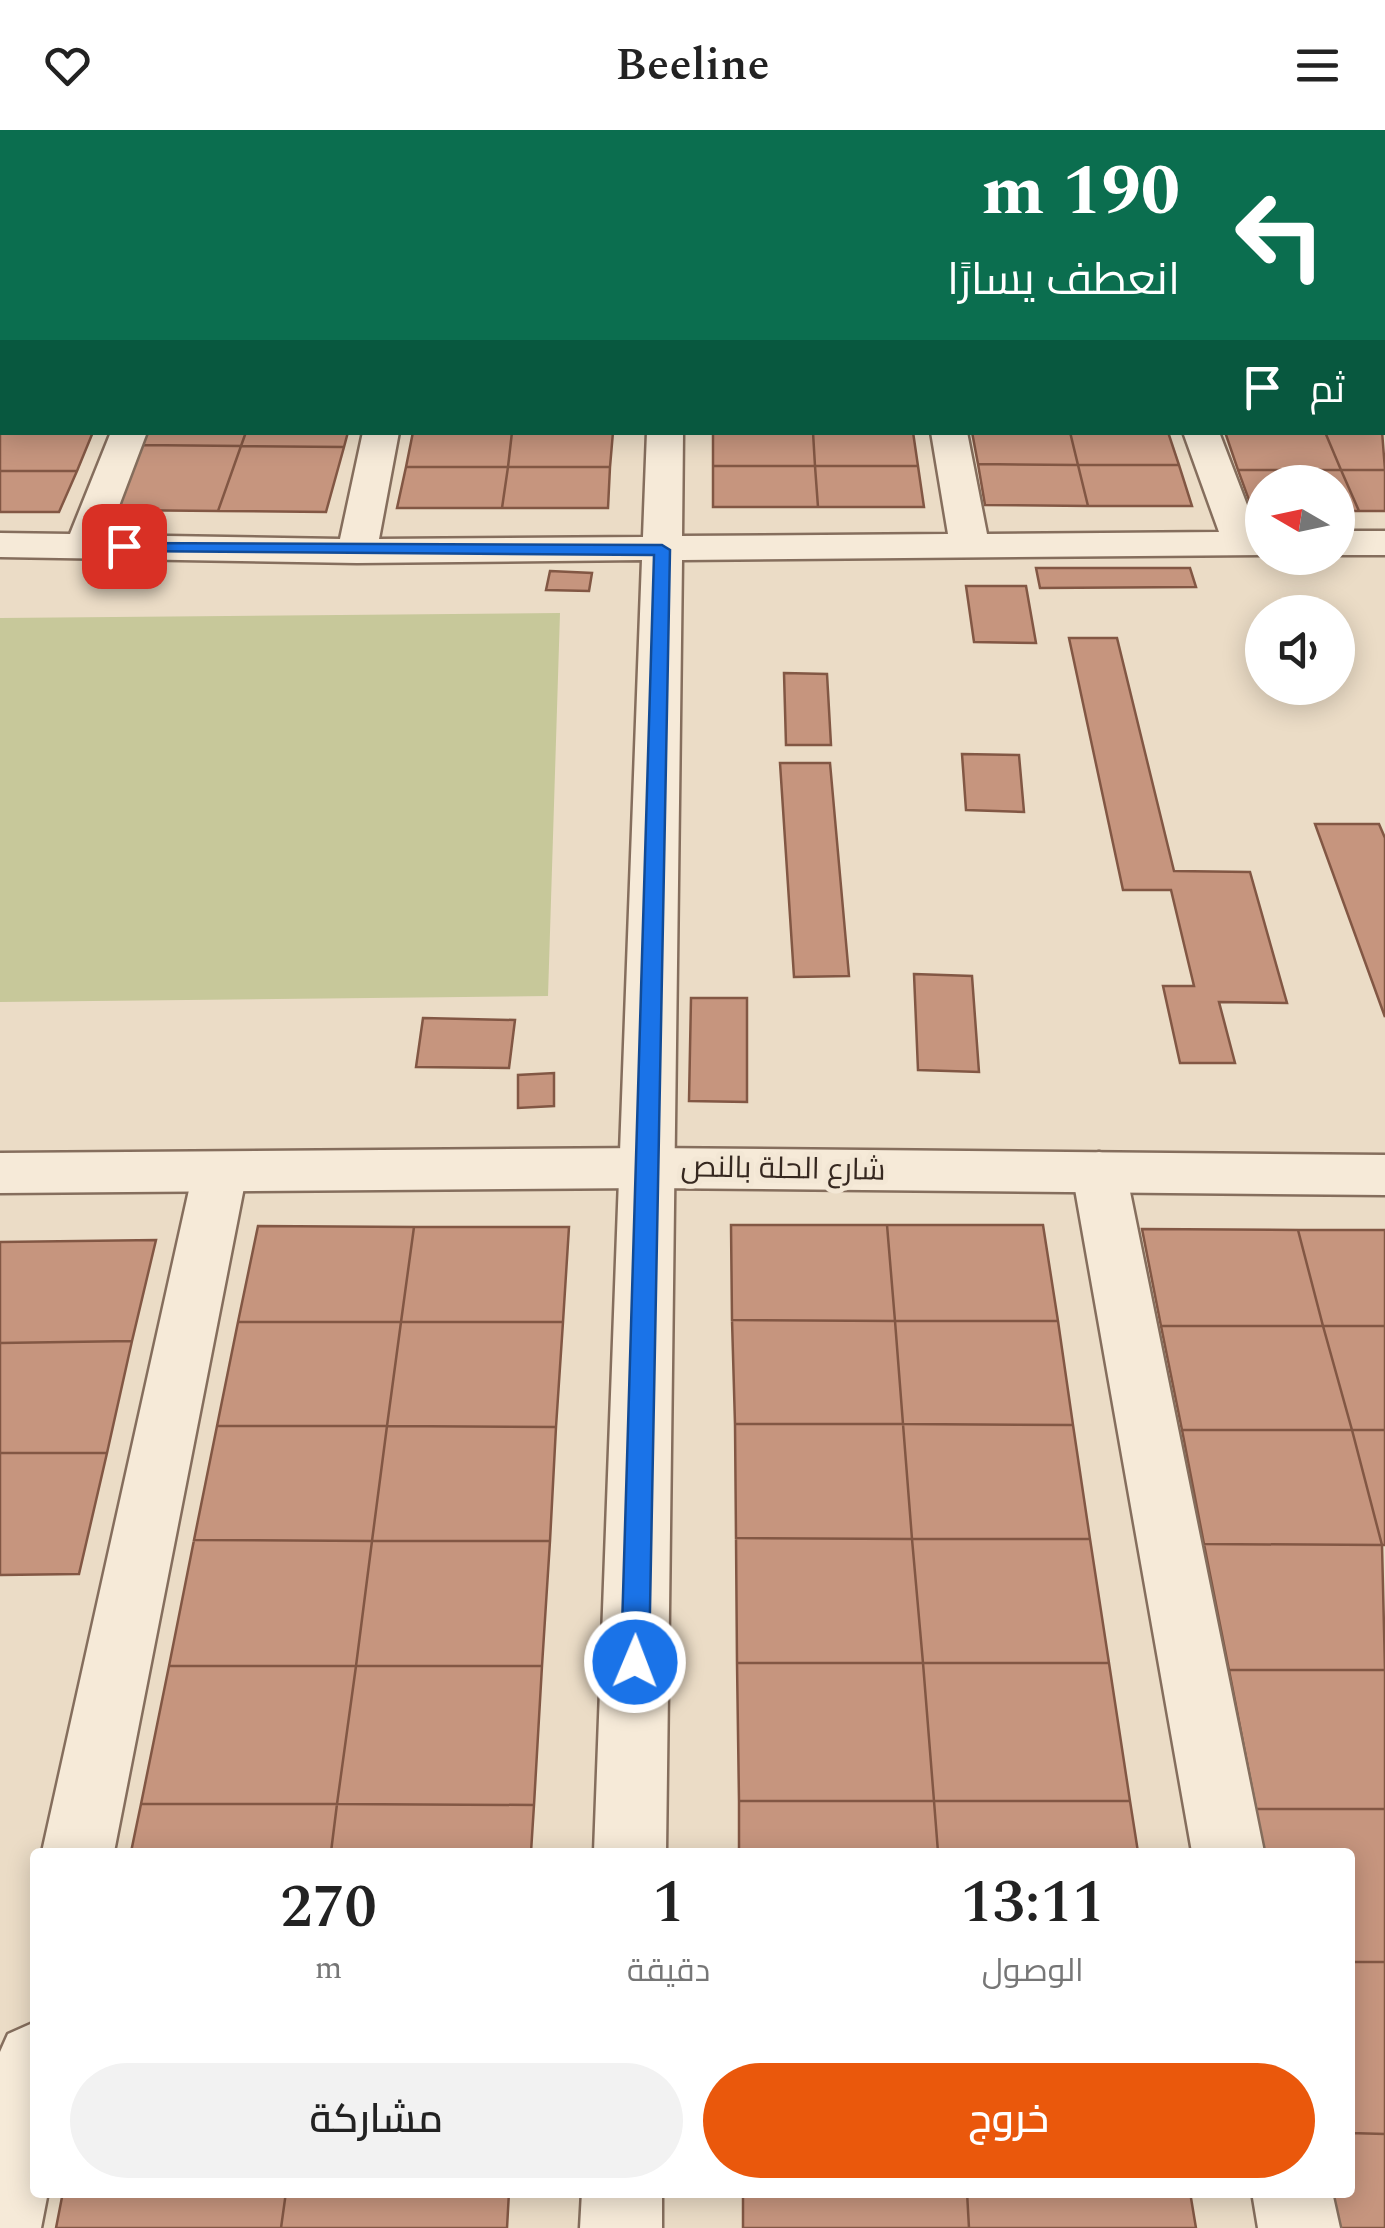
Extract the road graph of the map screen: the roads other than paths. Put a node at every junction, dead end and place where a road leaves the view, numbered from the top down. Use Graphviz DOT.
graph roads {
  1 [pos="128,435"];
  2 [pos="379,435"];
  3 [pos="665,435"];
  4 [pos="950,435"];
  5 [pos="1203,435"];
  6 [pos="1245,527"];
  7 [pos="969,543"];
  8 [pos="1245,543"];
  9 [pos="1355,543"];
  10 [pos="1385,544"];
  11 [pos="0,545"];
  12 [pos="85,545"];
  13 [pos="356,550"];
  14 [pos="662,550"];
  15 [pos="646,1168"];
  16 [pos="220,1172"];
  17 [pos="1099,1172"];
  18 [pos="0,1173"];
  19 [pos="1385,1176"];
  20 [pos="79,1848"];
  21 [pos="630,1848"];
  22 [pos="1227,1848"];
  23 [pos="30,2084"];
  24 [pos="622,2198"];
  25 [pos="1293,2198"];
  26 [pos="0,2228"];
  27 [pos="621,2228"];
  28 [pos="1299,2228"];
  1 -- 12 [label="street"];
  2 -- 13 [label="street"];
  3 -- 14 [label="street"];
  4 -- 7 [label="street"];
  5 -- 6 [label="street"];
  7 -- 8 [label="street"];
  7 -- 14 [label="street"];
  9 -- 10 [label="street"];
  11 -- 12 [label="street"];
  12 -- 13 [label="street"];
  13 -- 14 [label="street"];
  14 -- 15 [label="street"];
  15 -- 16 [label="street, شارع الحلة بالنص"];
  15 -- 17 [label="street, شارع الحلة بالنص"];
  15 -- 21 [label="street"];
  16 -- 18 [label="street, شارع الحلة بالنص"];
  16 -- 20 [label="street"];
  17 -- 19 [label="street, شارع الحلة بالنص"];
  17 -- 22 [label="street"];
  23 -- 26 [label="street"];
  24 -- 27 [label="street"];
  25 -- 28 [label="street"];
}
